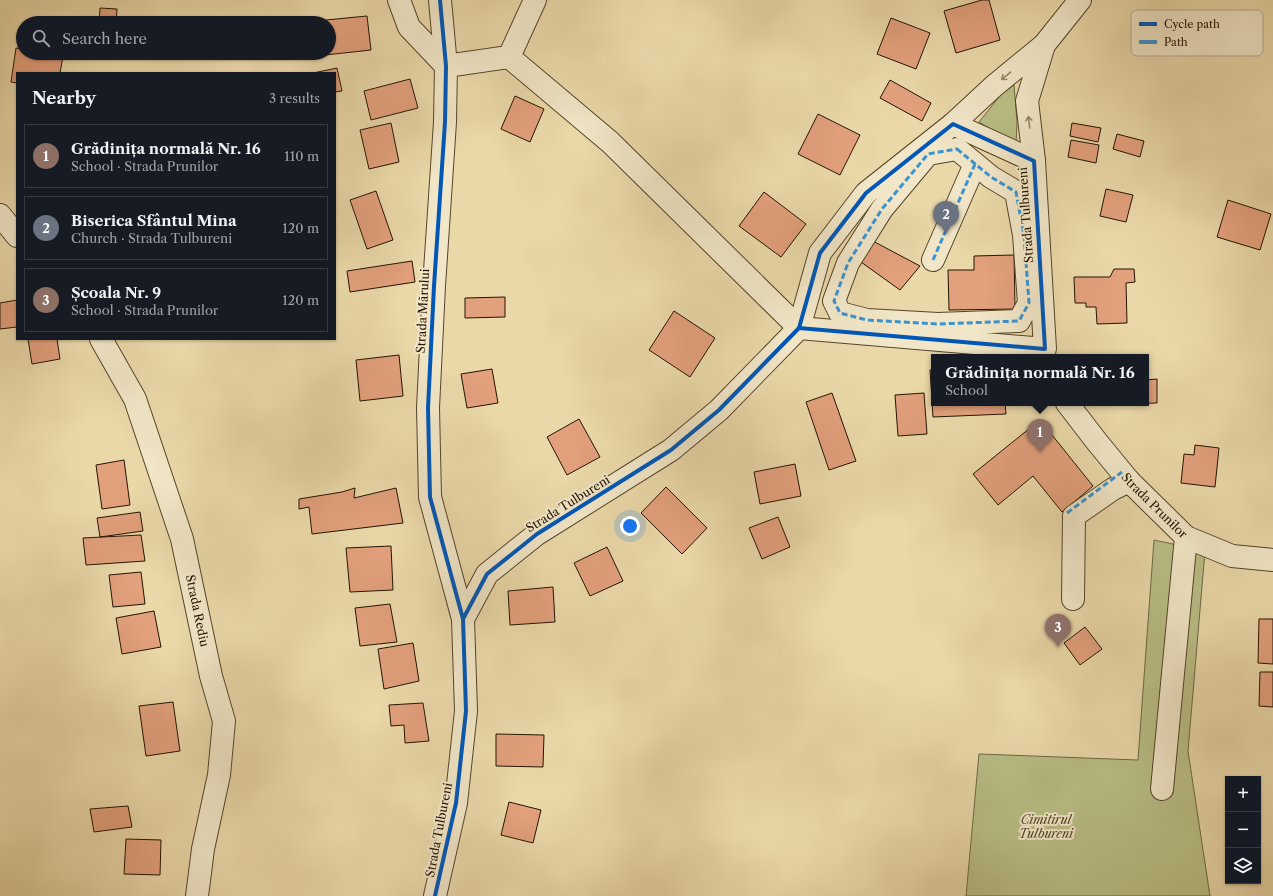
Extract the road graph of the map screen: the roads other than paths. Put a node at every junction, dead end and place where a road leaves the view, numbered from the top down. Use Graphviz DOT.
graph roads {
  1 [pos="399,0"];
  2 [pos="440,0"];
  3 [pos="535,0"];
  4 [pos="1080,0"];
  5 [pos="1044,45"];
  6 [pos="509,57"];
  7 [pos="446,66"];
  8 [pos="953,124"];
  9 [pos="1034,161"];
  10 [pos="975,164"];
  11 [pos="0,215"];
  12 [pos="16,235"];
  13 [pos="933,260"];
  14 [pos="799,328"];
  15 [pos="102,340"];
  16 [pos="1046,353"];
  17 [pos="1069,406"];
  18 [pos="1126,476"];
  19 [pos="1067,513"];
  20 [pos="1186,537"];
  21 [pos="1273,560"];
  22 [pos="1073,599"];
  23 [pos="463,620"];
  24 [pos="1162,789"];
  25 [pos="197,896"];
  26 [pos="436,896"];
  1 -- 7 [label="street"];
  2 -- 7 [label="street, Strada Mărului"];
  3 -- 6 [label="street"];
  4 -- 5 [label="street, Strada Tulbureni"];
  5 -- 8 [label="street, Strada Tulbureni, one-way"];
  9 -- 5 [label="street, Strada Tulbureni, one-way"];
  6 -- 7 [label="street"];
  6 -- 14 [label="street"];
  7 -- 23 [label="street, Strada Mărului"];
  8 -- 9 [label="street, Strada Tulbureni"];
  8 -- 14 [label="street, Strada Tulbureni"];
  9 -- 16 [label="street, Strada Tulbureni"];
  10 -- 10 [label="street"];
  10 -- 13 [label="street"];
  11 -- 12 [label="street"];
  14 -- 16 [label="street, Strada Tulbureni"];
  14 -- 23 [label="street, Strada Tulbureni"];
  15 -- 25 [label="street, Strada Rediu"];
  17 -- 18 [label="street, Strada Prunilor"];
  18 -- 19 [label="street"];
  18 -- 20 [label="street, Strada Prunilor"];
  18 -- 22 [label="street"];
  20 -- 21 [label="street, Strada Prunilor"];
  20 -- 24 [label="street"];
  23 -- 26 [label="street, Strada Tulbureni"];
}
